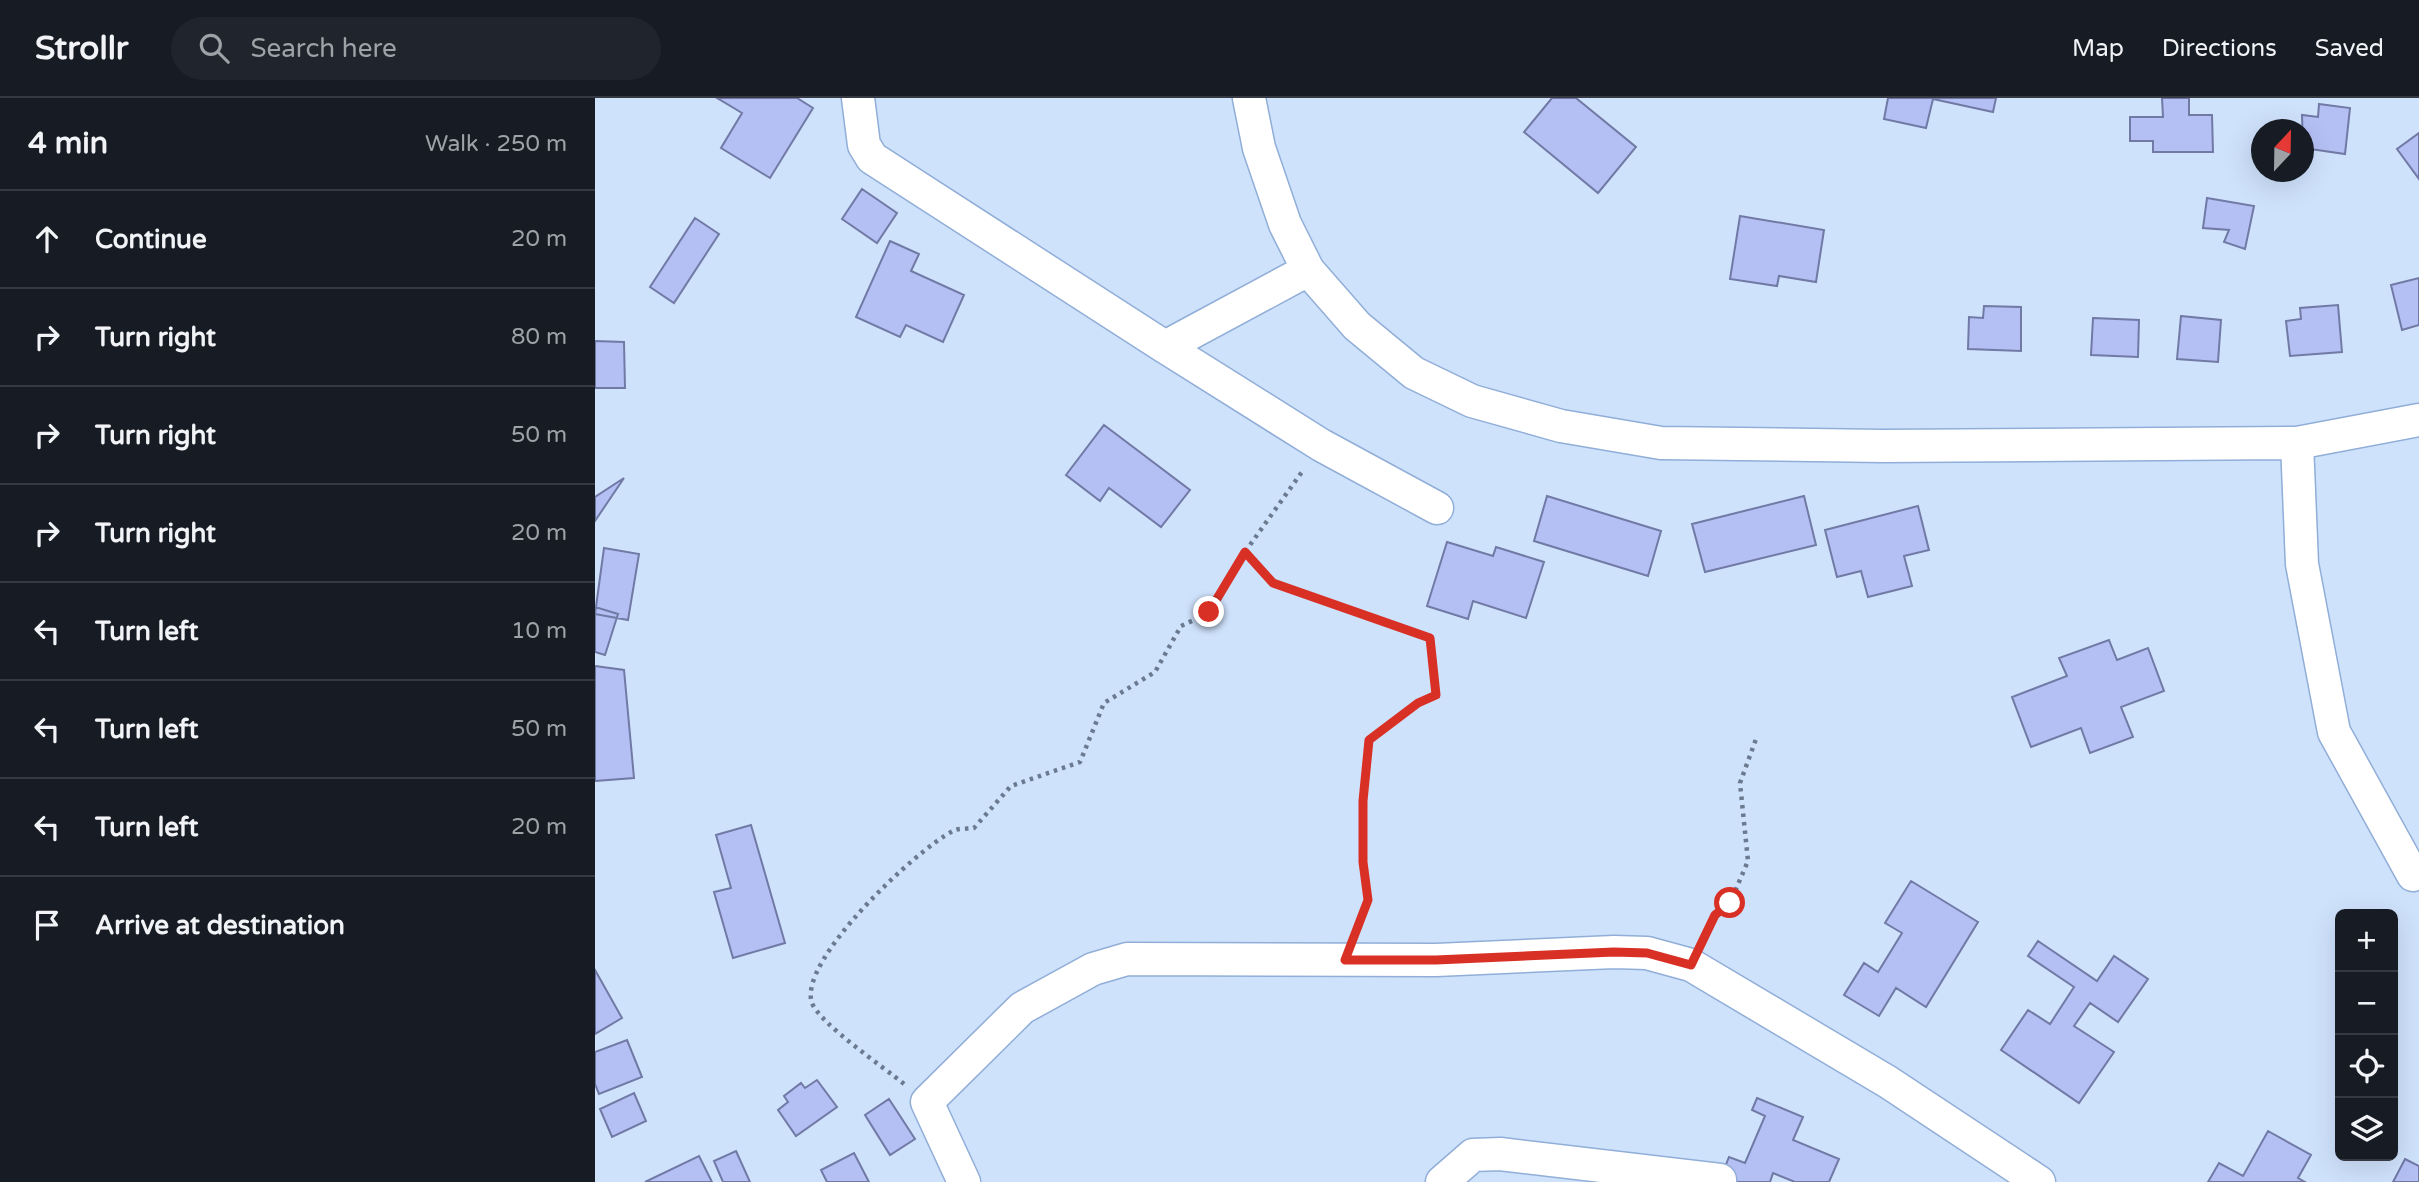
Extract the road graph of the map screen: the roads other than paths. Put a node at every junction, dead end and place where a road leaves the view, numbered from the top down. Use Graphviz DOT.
graph roads {
  1 [pos="858,98"];
  2 [pos="1249,98"];
  3 [pos="1308,271"];
  4 [pos="1165,347"];
  5 [pos="2419,420"];
  6 [pos="2297,443"];
  7 [pos="1437,508"];
  8 [pos="2413,874"];
  9 [pos="1720,1180"];
  10 [pos="964,1182"];
  11 [pos="1442,1182"];
  12 [pos="2039,1182"];
  1 -- 4 [label="street"];
  2 -- 3 [label="street"];
  3 -- 4 [label="street"];
  3 -- 6 [label="street"];
  4 -- 7 [label="street"];
  5 -- 6 [label="street"];
  6 -- 8 [label="street"];
  9 -- 11 [label="street"];
  10 -- 12 [label="street"];
}
